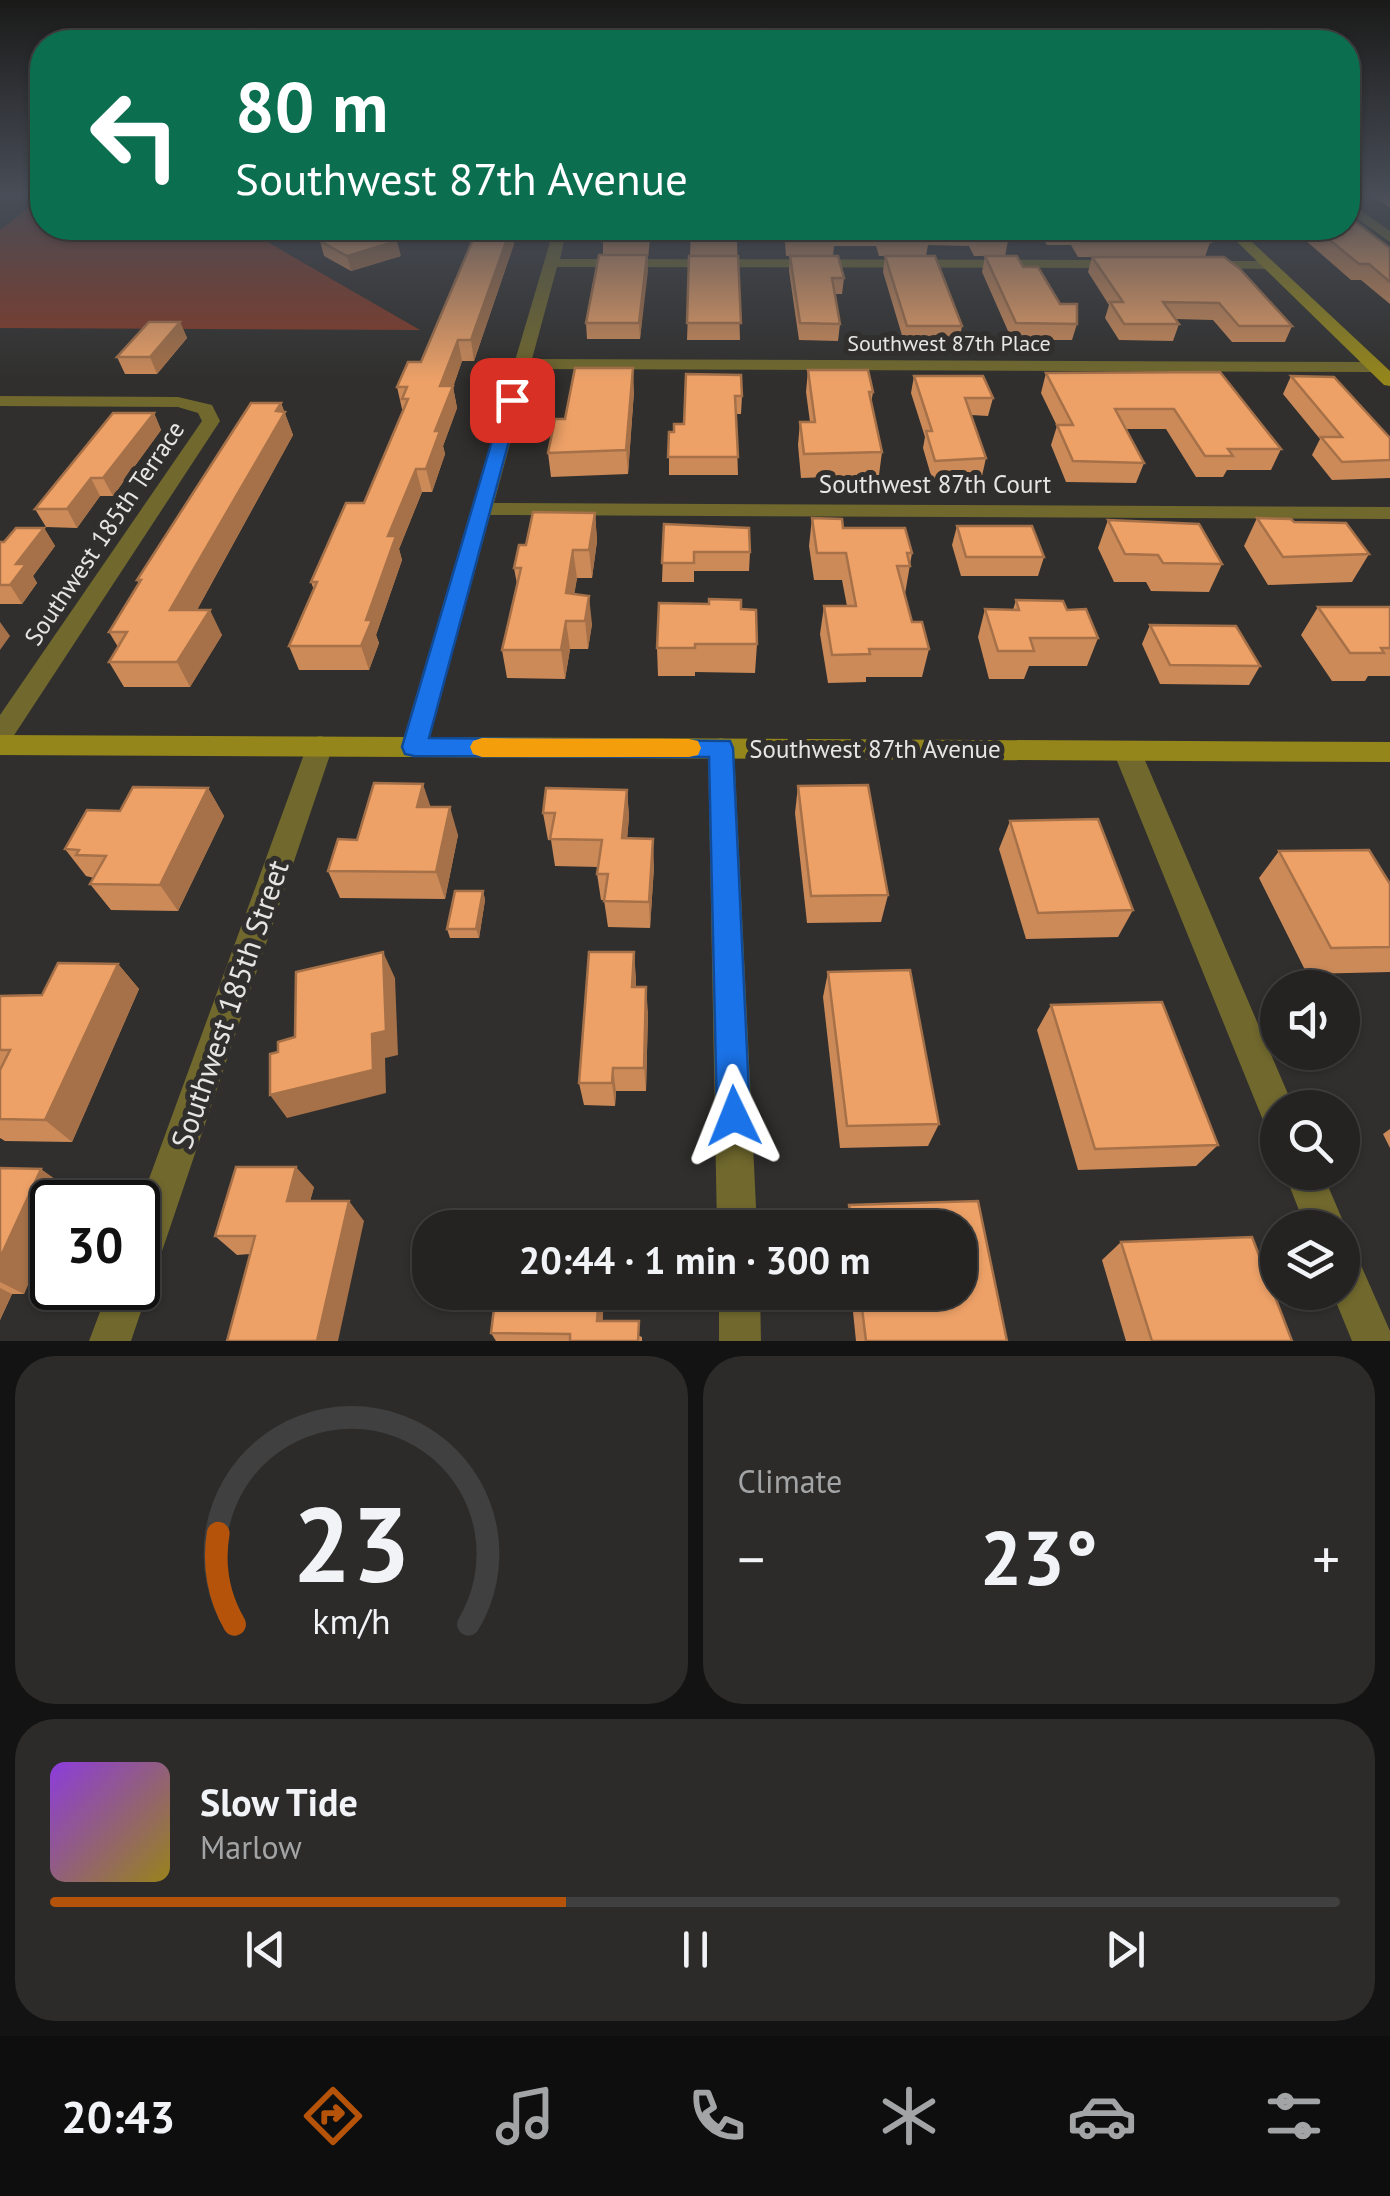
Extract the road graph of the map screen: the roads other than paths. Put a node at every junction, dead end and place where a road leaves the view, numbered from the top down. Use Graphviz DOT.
graph roads {
  1 [pos="553,256"];
  2 [pos="1259,256"];
  3 [pos="551,263"];
  4 [pos="1151,264"];
  5 [pos="1190,264"];
  6 [pos="1269,265"];
  7 [pos="522,364"];
  8 [pos="1375,367"];
  9 [pos="1390,381"];
  10 [pos="0,402"];
  11 [pos="480,509"];
  12 [pos="1390,513"];
  13 [pos="0,736"];
  14 [pos="0,745"];
  15 [pos="320,746"];
  16 [pos="414,747"];
  17 [pos="721,748"];
  18 [pos="1127,751"];
  19 [pos="1390,752"];
  20 [pos="1269,1090"];
  21 [pos="160,1200"];
  22 [pos="736,1210"];
  23 [pos="121,1310"];
  24 [pos="739,1310"];
  25 [pos="1360,1310"];
  26 [pos="110,1341"];
  27 [pos="740,1341"];
  28 [pos="1373,1341"];
  1 -- 3 [label="street"];
  2 -- 6 [label="street"];
  3 -- 4 [label="street"];
  3 -- 7 [label="street"];
  5 -- 6 [label="street"];
  6 -- 8 [label="street"];
  7 -- 8 [label="street, Southwest 87th Place"];
  7 -- 11 [label="street"];
  8 -- 9 [label="street"];
  10 -- 13 [label="street, Southwest 185th Terrace"];
  11 -- 12 [label="street, Southwest 87th Court"];
  11 -- 16 [label="street"];
  14 -- 15 [label="street, Southwest 87th Avenue"];
  15 -- 16 [label="street, Southwest 87th Avenue"];
  15 -- 21 [label="street, Southwest 185th Street"];
  16 -- 17 [label="street, Southwest 87th Avenue"];
  17 -- 18 [label="street, Southwest 87th Avenue"];
  17 -- 22 [label="street"];
  18 -- 19 [label="street, Southwest 87th Avenue"];
  18 -- 20 [label="street"];
  23 -- 26 [label="street"];
  24 -- 27 [label="street"];
  25 -- 28 [label="street"];
}
